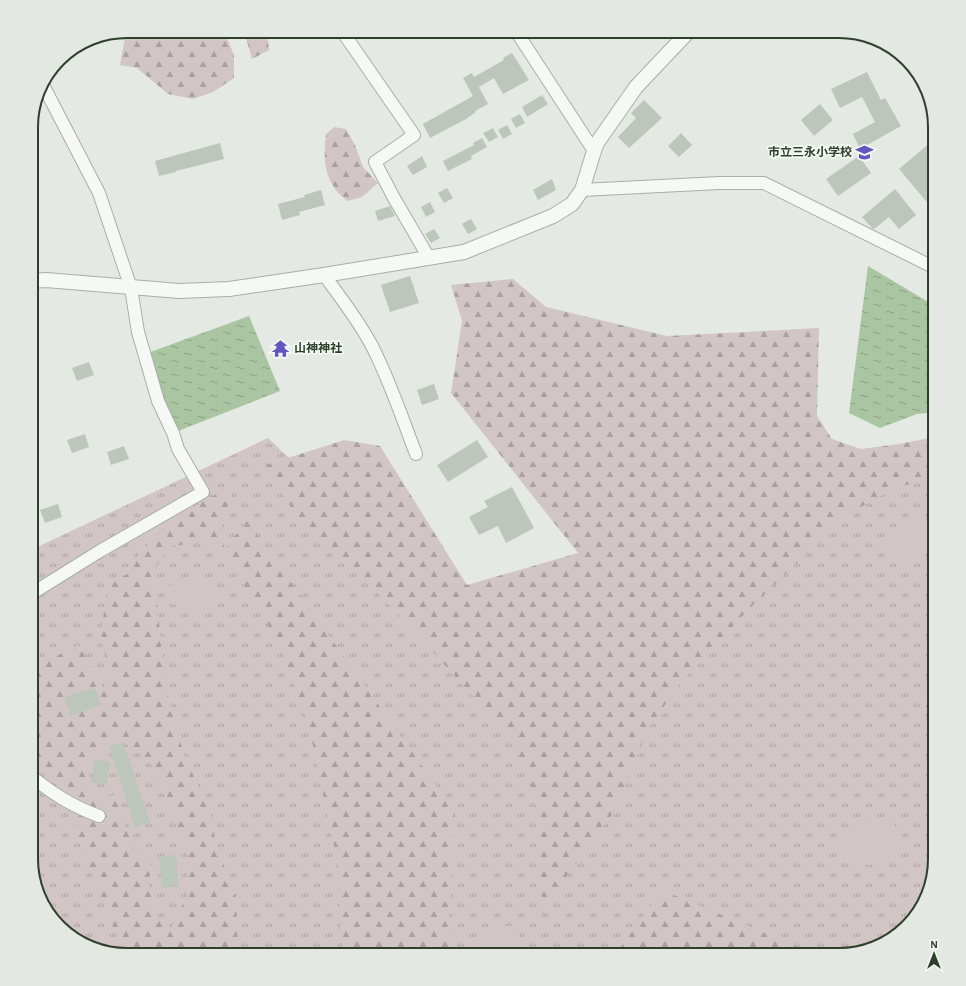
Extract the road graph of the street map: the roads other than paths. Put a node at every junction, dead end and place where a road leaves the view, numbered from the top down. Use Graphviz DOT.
graph roads {
  1 [pos="347,38"];
  2 [pos="521,38"];
  3 [pos="683,38"];
  4 [pos="46,90"];
  5 [pos="594,150"];
  6 [pos="582,190"];
  7 [pos="429,258"];
  8 [pos="928,265"];
  9 [pos="324,275"];
  10 [pos="38,281"];
  11 [pos="131,288"];
  12 [pos="416,454"];
  13 [pos="38,590"];
  14 [pos="38,782"];
  15 [pos="99,816"];
  1 -- 7 [label="street"];
  2 -- 5 [label="street"];
  3 -- 5 [label="street"];
  4 -- 11 [label="street"];
  5 -- 6 [label="street"];
  6 -- 7 [label="street"];
  6 -- 8 [label="street"];
  7 -- 9 [label="street"];
  9 -- 11 [label="street"];
  9 -- 12 [label="street"];
  10 -- 11 [label="street"];
  11 -- 13 [label="street"];
  14 -- 15 [label="street"];
}
